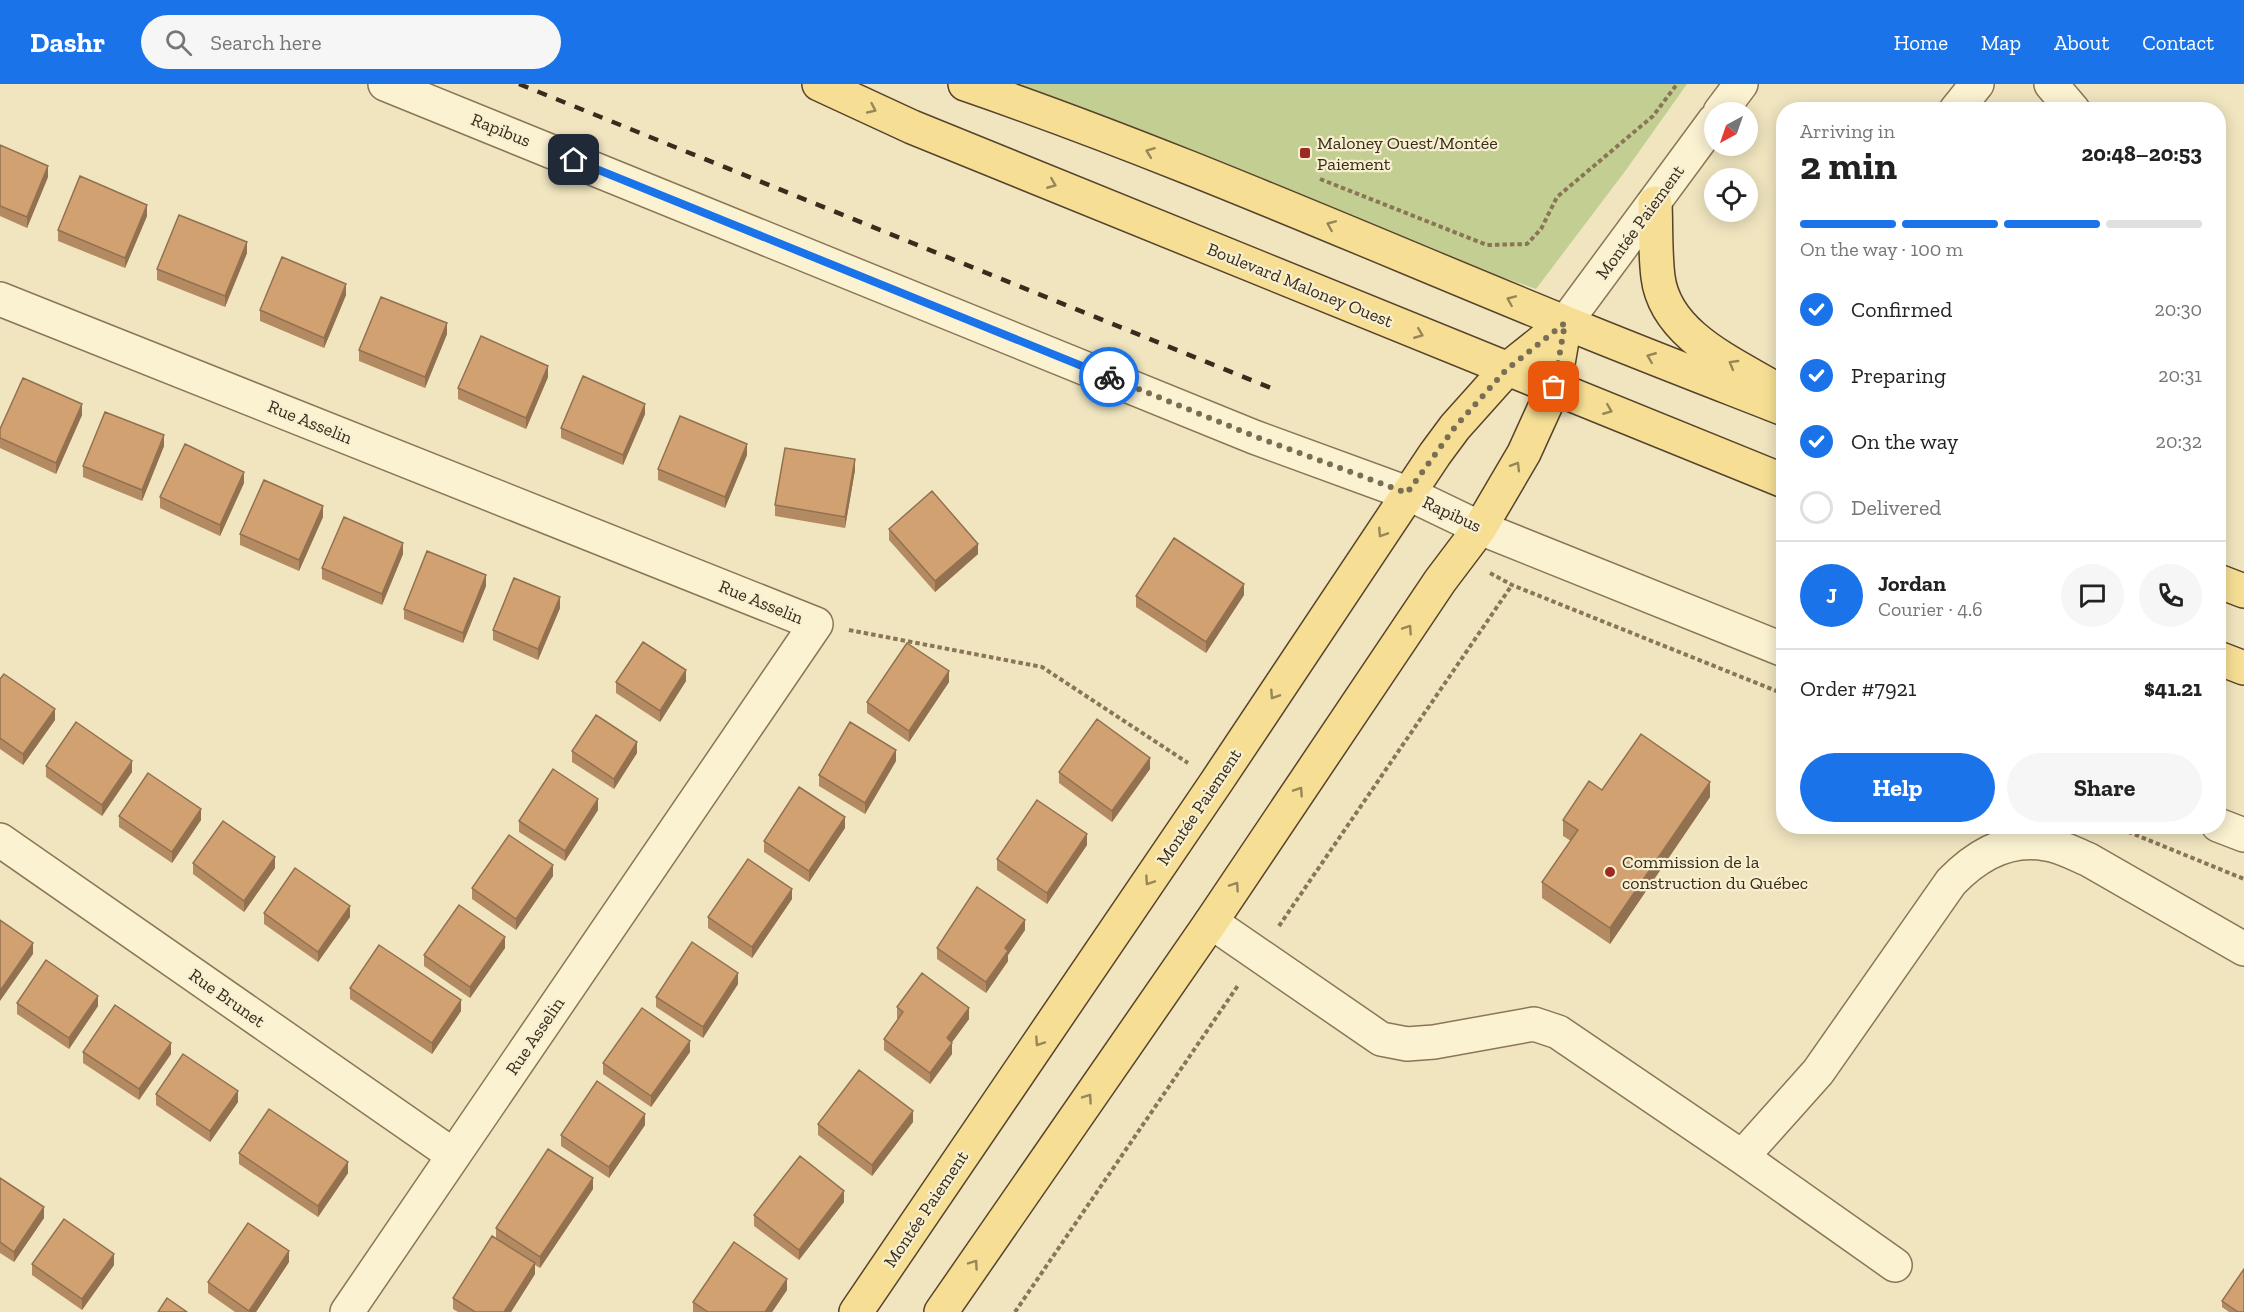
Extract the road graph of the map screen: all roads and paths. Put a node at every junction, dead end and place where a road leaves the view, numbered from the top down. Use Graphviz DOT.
graph roads {
  1 [pos="385,84"];
  2 [pos="819,84"];
  3 [pos="965,84"];
  4 [pos="1677,84"];
  5 [pos="1741,84"];
  6 [pos="1977,84"];
  7 [pos="2051,84"];
  8 [pos="1728,102"];
  9 [pos="1962,102"];
  10 [pos="2066,102"];
  11 [pos="1704,135"];
  12 [pos="1309,175"];
  13 [pos="1656,203"];
  14 [pos="0,299"];
  15 [pos="1565,323"];
  16 [pos="1506,370"];
  17 [pos="1554,387"];
  18 [pos="1776,388"];
  19 [pos="1776,406"];
  20 [pos="1776,478"];
  21 [pos="1407,493"];
  22 [pos="1479,528"];
  23 [pos="1484,570"];
  24 [pos="2226,584"];
  25 [pos="2244,591"];
  26 [pos="816,624"];
  27 [pos="1776,647"];
  28 [pos="2226,661"];
  29 [pos="2244,668"];
  30 [pos="1776,691"];
  31 [pos="1217,781"];
  32 [pos="2226,828"];
  33 [pos="2134,834"];
  34 [pos="2244,836"];
  35 [pos="0,840"];
  36 [pos="2244,879"];
  37 [pos="1211,922"];
  38 [pos="2244,949"];
  39 [pos="453,1155"];
  40 [pos="1742,1157"];
  41 [pos="1895,1265"];
  42 [pos="348,1312"];
  43 [pos="856,1312"];
  44 [pos="941,1312"];
  1 -- 21 [label="street, Rapibus"];
  2 -- 16 [label="main road, Boulevard Maloney Ouest, one-way"];
  15 -- 3 [label="main road, one-way"];
  4 -- 12 [label="path"];
  5 -- 8 [label="street"];
  6 -- 9 [label="street"];
  7 -- 10 [label="street"];
  11 -- 13 [label="street, Montée Paiement"];
  13 -- 15 [label="street, Montée Paiement"];
  18 -- 13 [label="main road, one-way"];
  14 -- 26 [label="street, Rue Asselin"];
  15 -- 16 [label="main road, Montée Paiement"];
  15 -- 17 [label="main road, Montée Paiement"];
  19 -- 15 [label="main road, one-way"];
  16 -- 17 [label="main road, Boulevard Maloney Ouest"];
  16 -- 21 [label="main road, Montée Paiement"];
  17 -- 20 [label="main road, Boulevard Maloney Ouest, one-way"];
  22 -- 17 [label="main road, Montée Paiement, one-way"];
  21 -- 22 [label="street, Rapibus"];
  21 -- 31 [label="main road, Montée Paiement, one-way"];
  22 -- 27 [label="street, Rapibus"];
  37 -- 22 [label="main road, Montée Paiement, one-way"];
  23 -- 30 [label="path"];
  24 -- 25 [label="main road"];
  26 -- 31 [label="path"];
  26 -- 39 [label="street, Rue Asselin"];
  28 -- 29 [label="main road"];
  31 -- 43 [label="main road, Montée Paiement, one-way"];
  32 -- 34 [label="street"];
  33 -- 36 [label="path"];
  35 -- 39 [label="street, Rue Brunet"];
  37 -- 40 [label="street"];
  44 -- 37 [label="main road, Montée Paiement, one-way"];
  38 -- 40 [label="street"];
  39 -- 42 [label="street, Rue Asselin"];
  40 -- 41 [label="street"];
}
